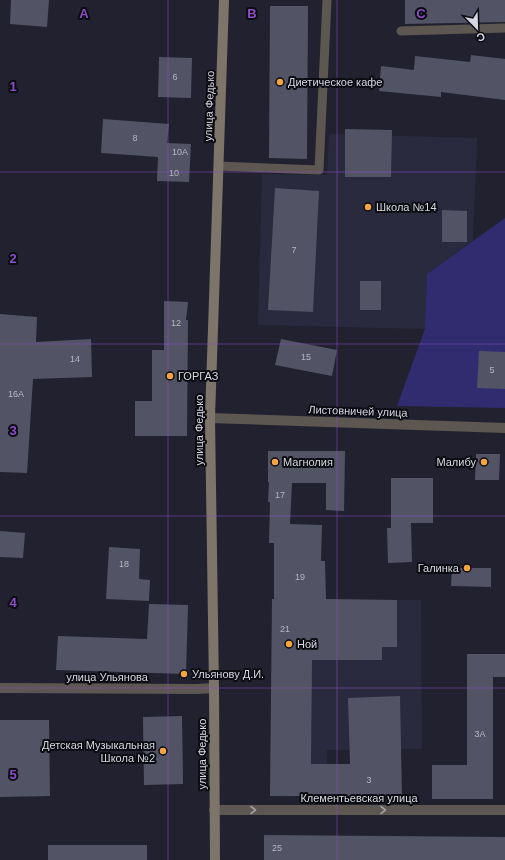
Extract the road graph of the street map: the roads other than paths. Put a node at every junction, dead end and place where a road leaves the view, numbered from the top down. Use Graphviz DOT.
graph roads {
  1 [pos="224,0"];
  2 [pos="327,0"];
  3 [pos="505,28"];
  4 [pos="401,31"];
  5 [pos="219,166"];
  6 [pos="210,418"];
  7 [pos="505,428"];
  8 [pos="0,688"];
  9 [pos="214,688"];
  10 [pos="214,810"];
  11 [pos="505,810"];
  12 [pos="215,860"];
  1 -- 5 [label="main road, улица Федько"];
  2 -- 5 [label="lane"];
  3 -- 4 [label="lane"];
  5 -- 6 [label="main road, улица Федько"];
  6 -- 7 [label="street, Листовничей улица"];
  6 -- 9 [label="main road, улица Федько"];
  8 -- 9 [label="street, улица Ульянова"];
  9 -- 10 [label="main road, улица Федько"];
  10 -- 11 [label="street, Клементьевская улица, one-way"];
  10 -- 12 [label="main road, улица Федько"];
}
